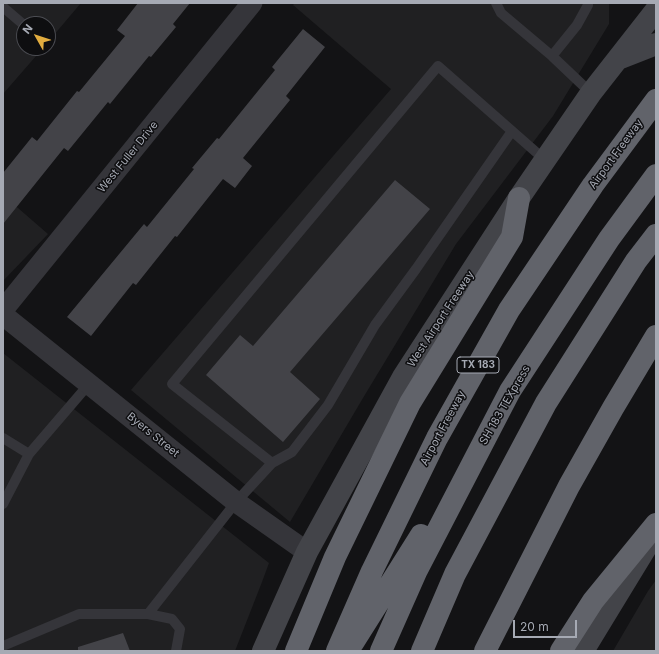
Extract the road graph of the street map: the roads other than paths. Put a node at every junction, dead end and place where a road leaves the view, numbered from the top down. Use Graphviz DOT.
graph roads {
  1 [pos="252,3"];
  2 [pos="496,3"];
  3 [pos="588,3"];
  4 [pos="3,7"];
  5 [pos="656,10"];
  6 [pos="16,18"];
  7 [pos="656,44"];
  8 [pos="552,56"];
  9 [pos="616,60"];
  10 [pos="591,93"];
  11 [pos="656,100"];
  12 [pos="512,131"];
  13 [pos="545,160"];
  14 [pos="656,174"];
  15 [pos="519,198"];
  16 [pos="656,235"];
  17 [pos="3,310"];
  18 [pos="3,315"];
  19 [pos="656,336"];
  20 [pos="89,384"];
  21 [pos="510,391"];
  22 [pos="3,438"];
  23 [pos="29,454"];
  24 [pos="272,463"];
  25 [pos="236,502"];
  26 [pos="3,504"];
  27 [pos="656,524"];
  28 [pos="656,530"];
  29 [pos="307,552"];
  30 [pos="148,614"];
  31 [pos="3,646"];
  32 [pos="176,651"];
  33 [pos="263,651"];
  34 [pos="296,651"];
  35 [pos="337,651"];
  36 [pos="348,651"];
  37 [pos="381,651"];
  38 [pos="422,651"];
  39 [pos="485,651"];
  40 [pos="561,651"];
  41 [pos="584,651"];
  1 -- 17 [label="street, West Fuller Drive"];
  2 -- 8 [label="lane"];
  3 -- 8 [label="lane"];
  4 -- 6 [label="lane"];
  5 -- 9 [label="main road, West Airport Freeway"];
  7 -- 9 [label="main road"];
  8 -- 10 [label="lane"];
  9 -- 10 [label="main road, West Airport Freeway"];
  10 -- 13 [label="main road, West Airport Freeway"];
  11 -- 35 [label="highway, Airport Freeway / TX 183"];
  12 -- 13 [label="lane"];
  12 -- 24 [label="lane"];
  12 -- 24 [label="lane"];
  13 -- 15 [label="main road, West Airport Freeway"];
  14 -- 21 [label="highway, SH 183 TEXpress"];
  15 -- 29 [label="main road, West Airport Freeway"];
  15 -- 34 [label="highway"];
  16 -- 38 [label="highway"];
  18 -- 20 [label="street, Byers Street"];
  19 -- 39 [label="highway"];
  20 -- 23 [label="lane"];
  20 -- 25 [label="street, Byers Street"];
  21 -- 36 [label="highway"];
  21 -- 37 [label="highway, SH 183 TEXpress"];
  22 -- 23 [label="lane"];
  23 -- 26 [label="lane"];
  24 -- 25 [label="lane"];
  25 -- 29 [label="street, Byers Street"];
  25 -- 30 [label="lane"];
  27 -- 40 [label="highway"];
  28 -- 41 [label="main road"];
  29 -- 33 [label="main road, West Airport Freeway"];
  30 -- 31 [label="lane"];
  30 -- 32 [label="lane"];
}
